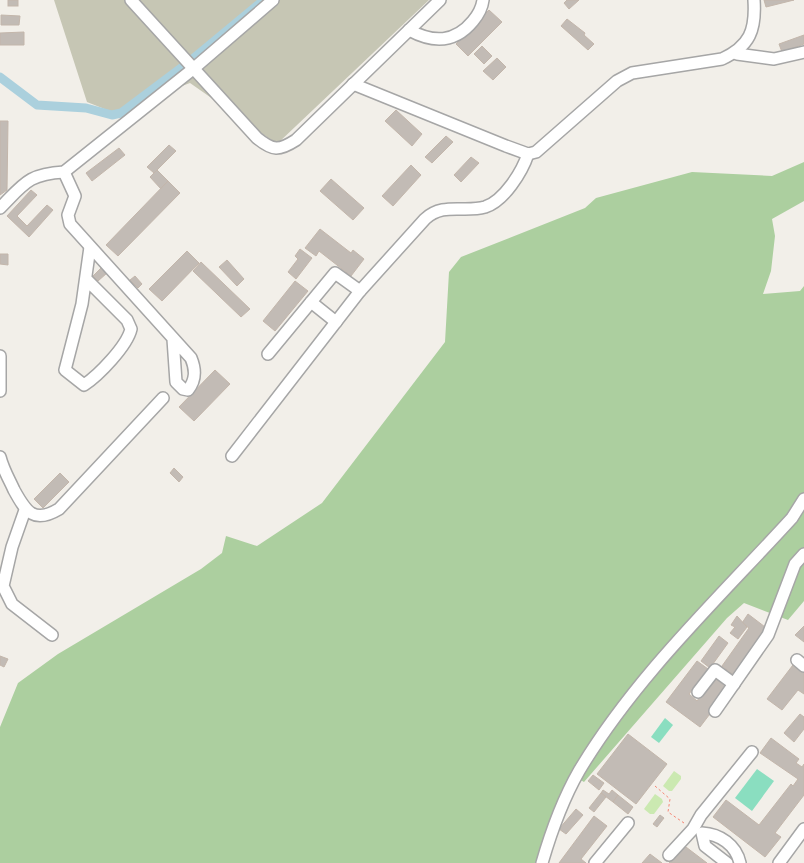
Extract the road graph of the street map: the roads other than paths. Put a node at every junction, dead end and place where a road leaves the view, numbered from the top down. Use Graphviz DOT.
graph roads {
  1 [pos="131,0"];
  2 [pos="273,0"];
  3 [pos="440,0"];
  4 [pos="483,0"];
  5 [pos="754,0"];
  6 [pos="409,30"];
  7 [pos="804,52"];
  8 [pos="737,54"];
  9 [pos="193,69"];
  10 [pos="353,84"];
  11 [pos="528,154"];
  12 [pos="64,172"];
  13 [pos="0,208"];
  14 [pos="90,247"];
  15 [pos="86,279"];
  16 [pos="360,291"];
  17 [pos="311,302"];
  18 [pos="336,322"];
  19 [pos="173,339"];
  20 [pos="268,354"];
  21 [pos="0,356"];
  22 [pos="0,391"];
  23 [pos="163,398"];
  24 [pos="232,456"];
  25 [pos="0,457"];
  26 [pos="804,499"];
  27 [pos="25,510"];
  28 [pos="804,554"];
  29 [pos="52,635"];
  30 [pos="734,684"];
  31 [pos="698,692"];
  32 [pos="715,711"];
  33 [pos="752,752"];
  34 [pos="628,823"];
  35 [pos="804,829"];
  36 [pos="697,831"];
  37 [pos="669,854"];
  38 [pos="542,863"];
  39 [pos="595,863"];
  40 [pos="727,863"];
  41 [pos="740,863"];
  42 [pos="779,863"];
  1 -- 9 [label="street"];
  2 -- 9 [label="street"];
  3 -- 6 [label="street"];
  4 -- 6 [label="street"];
  5 -- 11 [label="street"];
  6 -- 10 [label="street"];
  7 -- 8 [label="street"];
  9 -- 10 [label="street"];
  9 -- 12 [label="street"];
  10 -- 11 [label="street"];
  11 -- 16 [label="street"];
  12 -- 13 [label="street"];
  12 -- 14 [label="street"];
  14 -- 15 [label="street"];
  14 -- 19 [label="street"];
  15 -- 15 [label="street"];
  16 -- 17 [label="street"];
  16 -- 18 [label="street"];
  17 -- 18 [label="street"];
  17 -- 20 [label="street"];
  18 -- 24 [label="street"];
  21 -- 22 [label="street"];
  23 -- 27 [label="street"];
  25 -- 27 [label="street"];
  26 -- 38 [label="street"];
  27 -- 29 [label="street"];
  28 -- 30 [label="street"];
  30 -- 31 [label="street"];
  30 -- 32 [label="street"];
  33 -- 36 [label="street"];
  34 -- 39 [label="street"];
  35 -- 42 [label="street"];
  36 -- 37 [label="street"];
  36 -- 40 [label="street"];
  36 -- 41 [label="street"];
}
